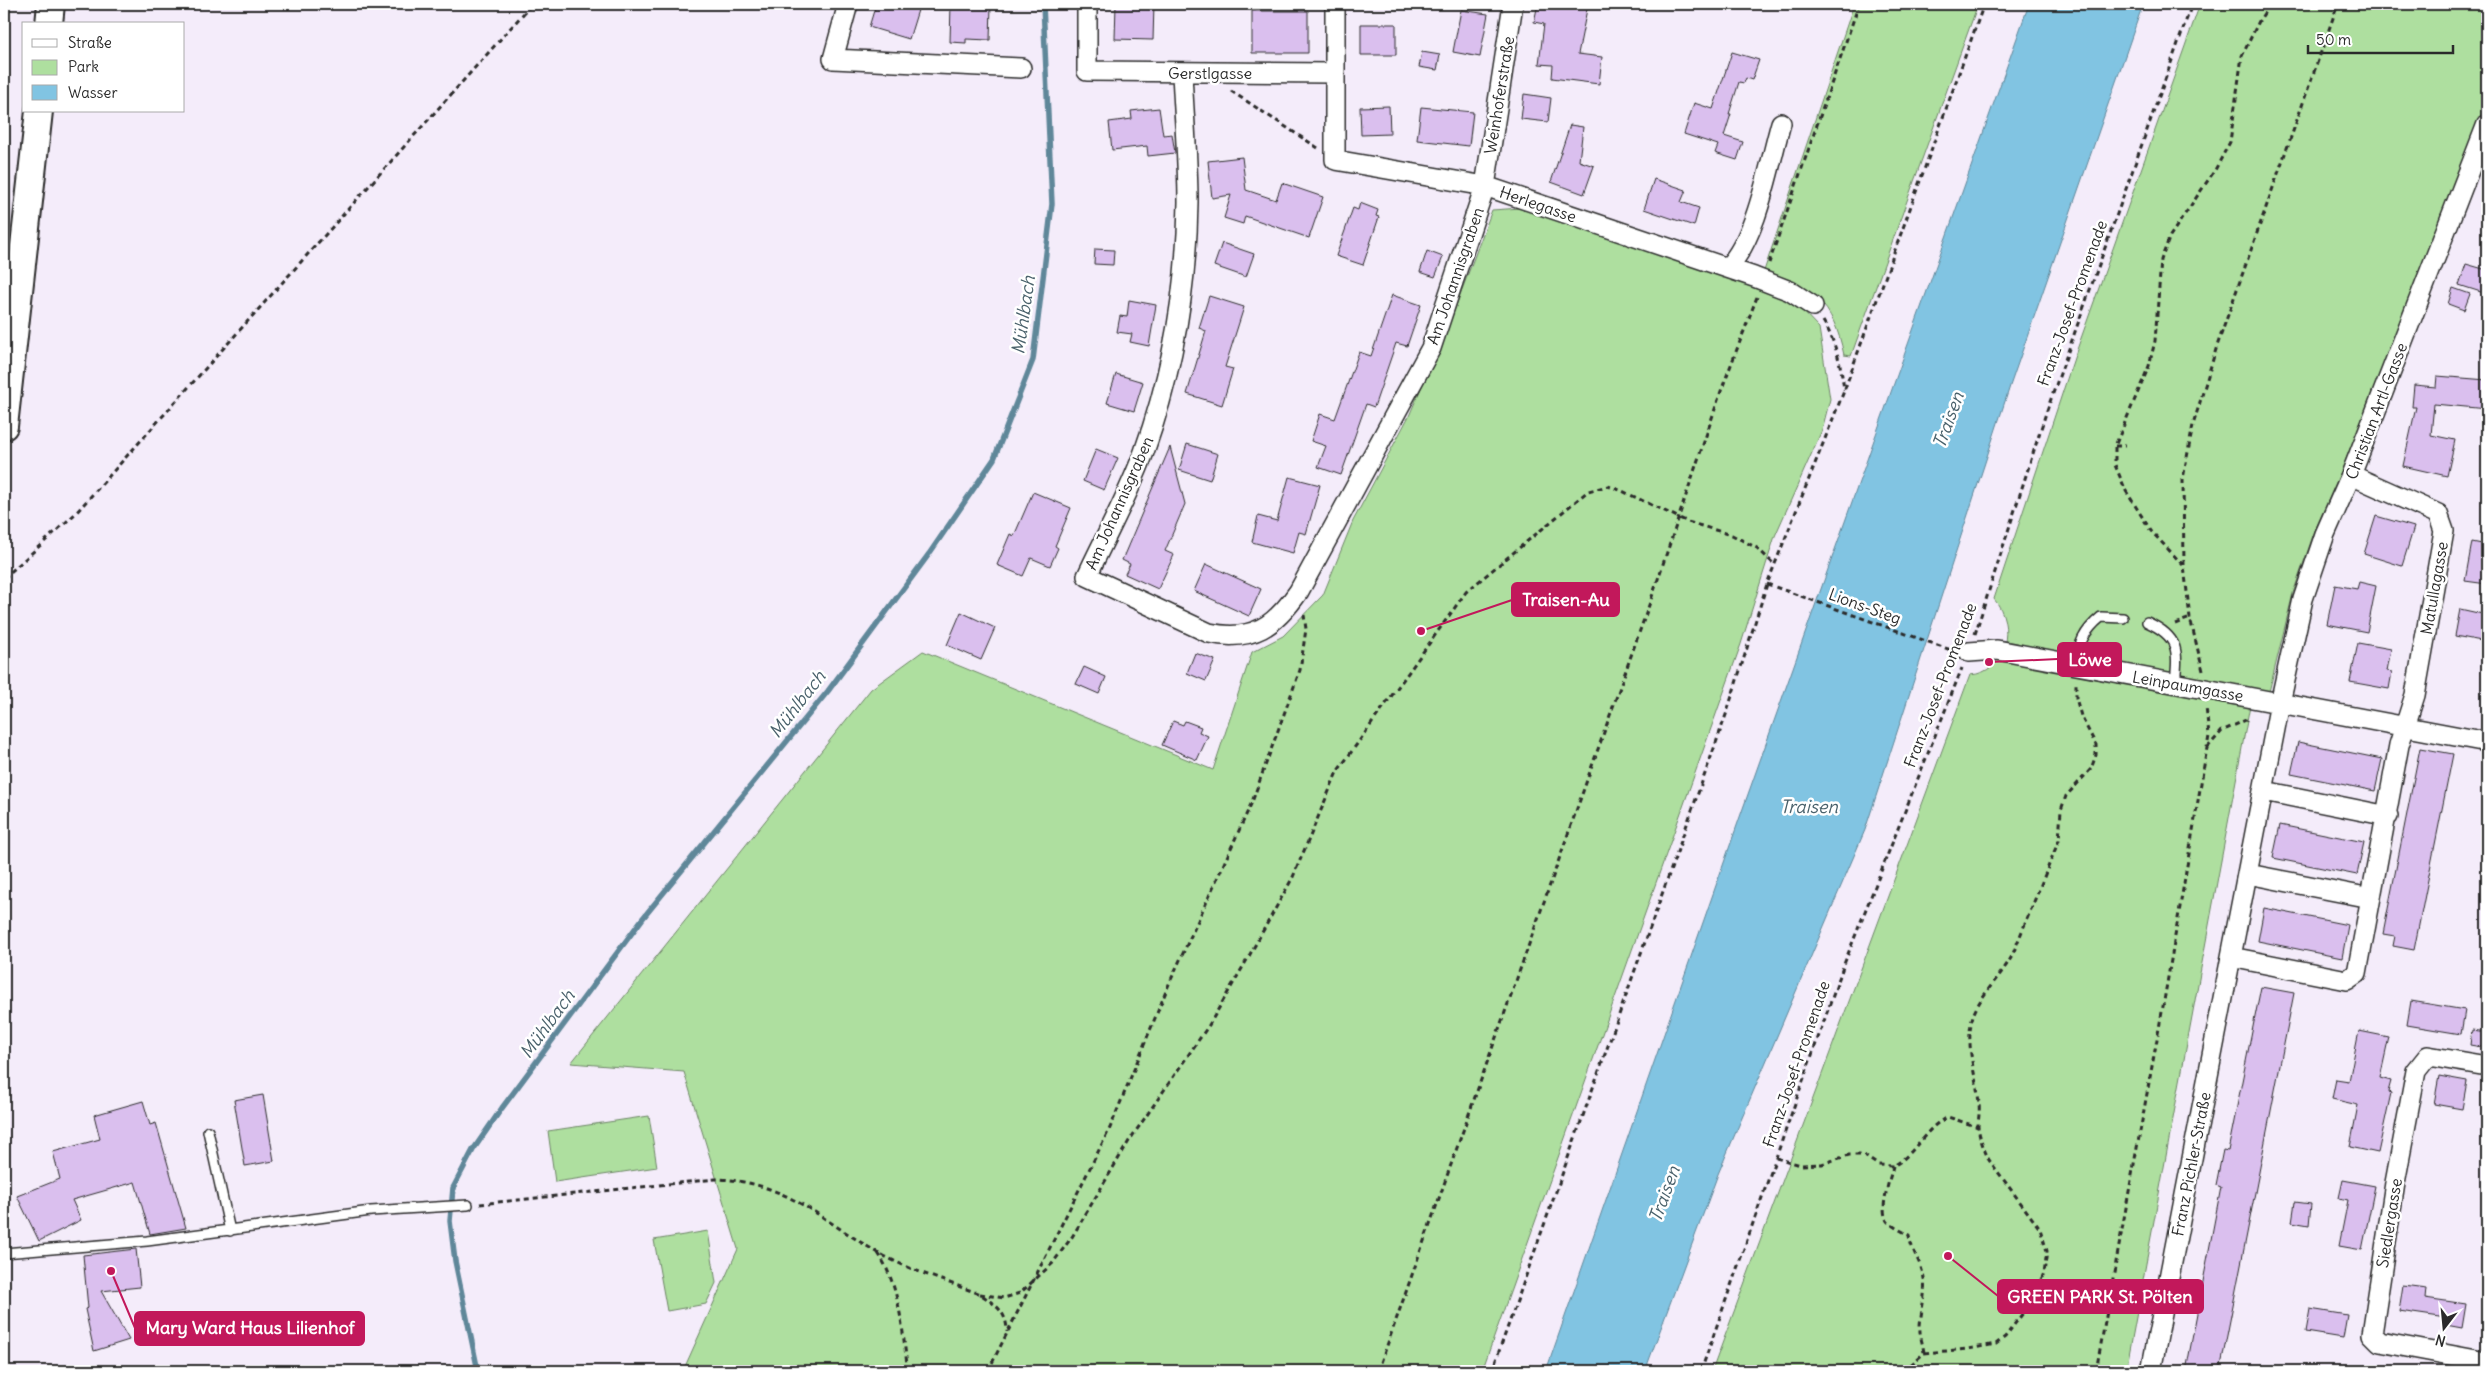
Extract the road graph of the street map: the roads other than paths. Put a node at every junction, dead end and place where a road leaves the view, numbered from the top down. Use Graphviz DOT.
graph roads {
  1 [pos="51,4"];
  2 [pos="848,4"];
  3 [pos="1087,4"];
  4 [pos="1335,4"];
  5 [pos="1513,4"];
  6 [pos="49,22"];
  7 [pos="1021,68"];
  8 [pos="1182,73"];
  9 [pos="1334,73"];
  10 [pos="39,112"];
  11 [pos="1781,124"];
  12 [pos="2487,124"];
  13 [pos="1485,186"];
  14 [pos="1727,268"];
  15 [pos="1813,306"];
  16 [pos="4,426"];
  17 [pos="2352,475"];
  18 [pos="2123,618"];
  19 [pos="2147,622"];
  20 [pos="1962,652"];
  21 [pos="2076,665"];
  22 [pos="2175,684"];
  23 [pos="2280,703"];
  24 [pos="2406,726"];
  25 [pos="2487,742"];
  26 [pos="2264,791"];
  27 [pos="2388,816"];
  28 [pos="2248,874"];
  29 [pos="2371,898"];
  30 [pos="2231,957"];
  31 [pos="2487,1066"];
  32 [pos="208,1131"];
  33 [pos="466,1205"];
  34 [pos="230,1231"];
  35 [pos="4,1253"];
  36 [pos="2487,1362"];
  37 [pos="2453,1364"];
  38 [pos="2151,1371"];
  1 -- 6 [label="main road"];
  2 -- 7 [label="street"];
  3 -- 8 [label="street, Gerstlgasse"];
  4 -- 9 [label="street"];
  5 -- 13 [label="street, Weinhoferstraße"];
  8 -- 9 [label="street, Gerstlgasse"];
  8 -- 13 [label="street, Am Johannisgraben"];
  9 -- 13 [label="street, Herlegasse"];
  10 -- 16 [label="main road"];
  11 -- 14 [label="street"];
  12 -- 17 [label="street, Christian Artl-Gasse"];
  13 -- 14 [label="street, Herlegasse"];
  14 -- 15 [label="street, Herlegasse"];
  17 -- 23 [label="street, Christian Artl-Gasse"];
  17 -- 24 [label="street, Matullagasse"];
  18 -- 21 [label="lane"];
  19 -- 22 [label="lane"];
  20 -- 21 [label="street, Leinpaumgasse"];
  21 -- 22 [label="street, Leinpaumgasse"];
  22 -- 23 [label="street, Leinpaumgasse"];
  23 -- 24 [label="street, Leinpaumgasse"];
  23 -- 26 [label="street, Franz Pichler-Straße"];
  24 -- 25 [label="street, Leinpaumgasse"];
  24 -- 27 [label="street"];
  26 -- 27 [label="street"];
  26 -- 28 [label="street, Franz Pichler-Straße"];
  27 -- 29 [label="street"];
  28 -- 29 [label="street"];
  28 -- 30 [label="street, Franz Pichler-Straße"];
  29 -- 30 [label="street"];
  30 -- 38 [label="street, Franz Pichler-Straße"];
  31 -- 37 [label="street, Siedlergasse"];
  32 -- 34 [label="lane"];
  33 -- 34 [label="lane"];
  34 -- 35 [label="lane"];
  36 -- 37 [label="street, Siedlergasse"];
}
